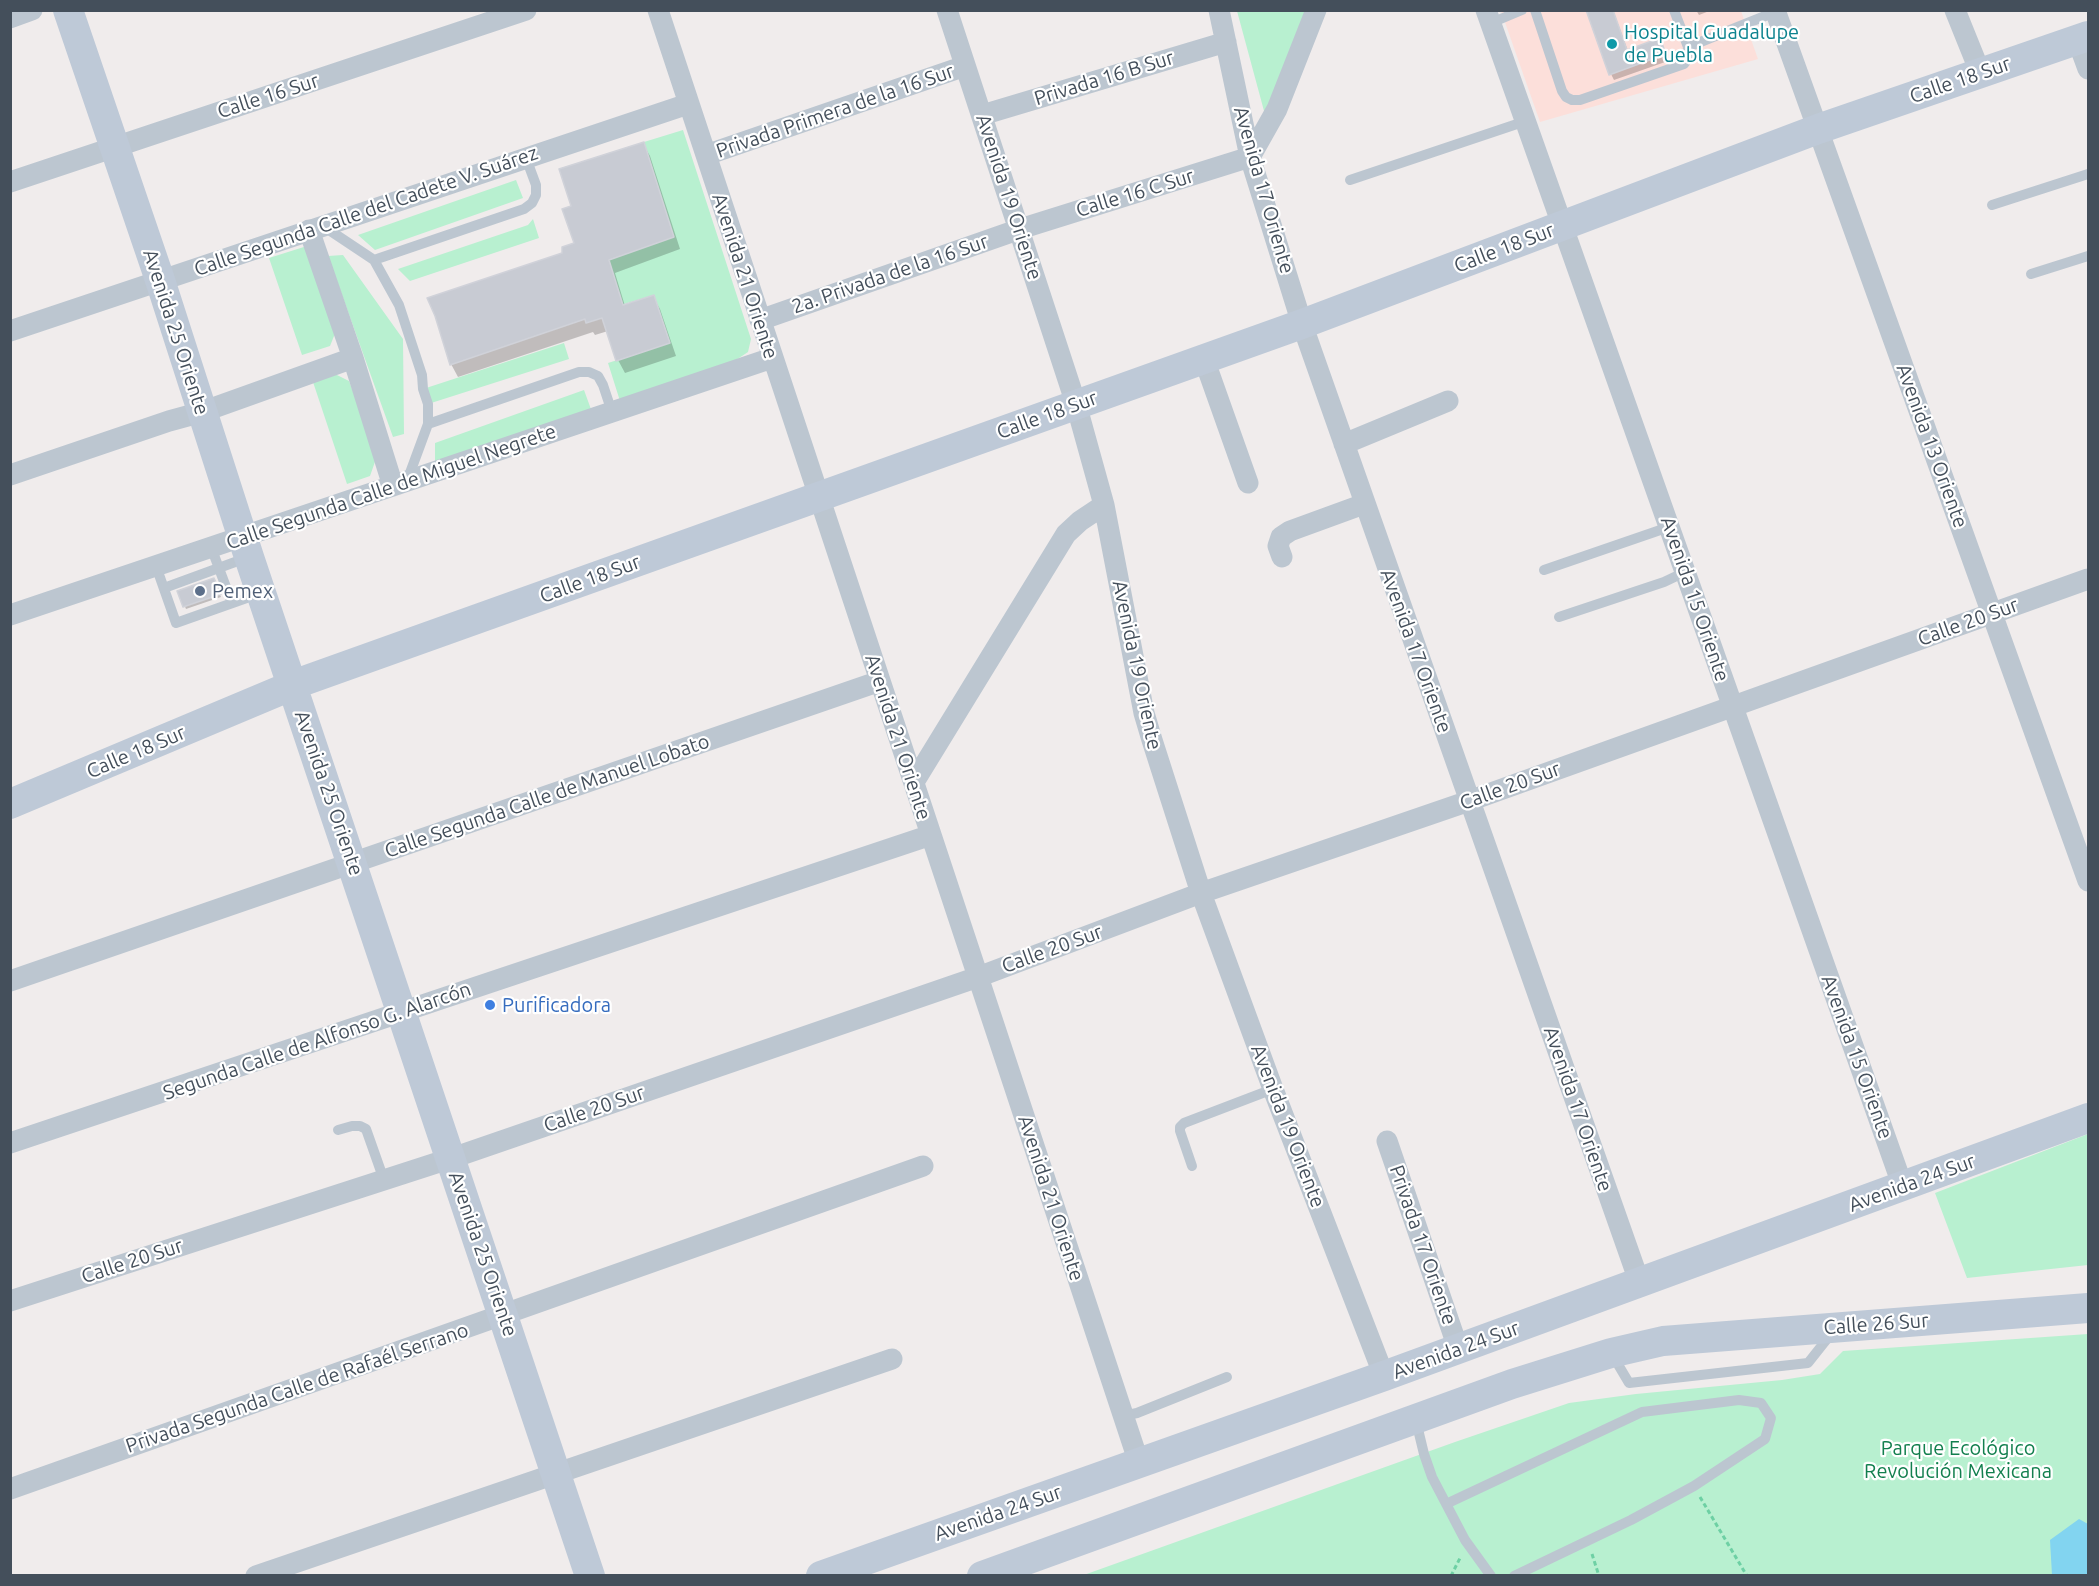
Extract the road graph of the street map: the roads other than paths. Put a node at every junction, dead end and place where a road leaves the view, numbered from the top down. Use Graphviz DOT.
graph roads {
  1 [pos="32,10"];
  2 [pos="68,10"];
  3 [pos="526,10"];
  4 [pos="658,10"];
  5 [pos="947,10"];
  6 [pos="1219,10"];
  7 [pos="1316,10"];
  8 [pos="1522,10"];
  9 [pos="1535,10"];
  10 [pos="1674,10"];
  11 [pos="1955,10"];
  12 [pos="1775,11"];
  13 [pos="1489,17"];
  14 [pos="10,18"];
  15 [pos="2083,37"];
  16 [pos="1226,42"];
  17 [pos="1688,47"];
  18 [pos="966,66"];
  19 [pos="2088,69"];
  20 [pos="1980,72"];
  21 [pos="688,104"];
  22 [pos="982,115"];
  23 [pos="1526,121"];
  24 [pos="1818,129"];
  25 [pos="114,147"];
  26 [pos="705,155"];
  27 [pos="1250,157"];
  28 [pos="526,158"];
  29 [pos="2088,174"];
  30 [pos="1350,180"];
  31 [pos="10,182"];
  32 [pos="1992,205"];
  33 [pos="1563,226"];
  34 [pos="316,228"];
  35 [pos="1020,229"];
  36 [pos="2088,256"];
  37 [pos="374,260"];
  38 [pos="2031,274"];
  39 [pos="160,280"];
  40 [pos="760,320"];
  41 [pos="1302,324"];
  42 [pos="10,332"];
  43 [pos="353,358"];
  44 [pos="772,358"];
  45 [pos="1204,359"];
  46 [pos="1448,401"];
  47 [pos="1076,404"];
  48 [pos="201,412"];
  49 [pos="612,412"];
  50 [pos="428,424"];
  51 [pos="1344,444"];
  52 [pos="10,475"];
  53 [pos="1248,483"];
  54 [pos="400,484"];
  55 [pos="818,497"];
  56 [pos="1364,504"];
  57 [pos="1104,505"];
  58 [pos="1670,527"];
  59 [pos="211,547"];
  60 [pos="246,547"];
  61 [pos="1282,557"];
  62 [pos="156,566"];
  63 [pos="219,568"];
  64 [pos="1544,570"];
  65 [pos="1685,572"];
  66 [pos="2088,579"];
  67 [pos="164,588"];
  68 [pos="262,593"];
  69 [pos="232,603"];
  70 [pos="1992,614"];
  71 [pos="10,615"];
  72 [pos="1559,617"];
  73 [pos="880,681"];
  74 [pos="293,686"];
  75 [pos="1732,707"];
  76 [pos="914,782"];
  77 [pos="1469,801"];
  78 [pos="10,804"];
  79 [pos="931,835"];
  80 [pos="353,863"];
  81 [pos="2088,881"];
  82 [pos="1202,893"];
  83 [pos="978,976"];
  84 [pos="10,981"];
  85 [pos="402,1012"];
  86 [pos="1273,1089"];
  87 [pos="2088,1118"];
  88 [pos="338,1130"];
  89 [pos="1387,1141"];
  90 [pos="10,1143"];
  91 [pos="451,1158"];
  92 [pos="923,1166"];
  93 [pos="1192,1166"];
  94 [pos="384,1180"];
  95 [pos="1903,1187"];
  96 [pos="1640,1284"];
  97 [pos="10,1301"];
  98 [pos="2088,1308"];
  99 [pos="503,1315"];
  100 [pos="1838,1327"];
  101 [pos="1458,1348"];
  102 [pos="1611,1353"];
  103 [pos="892,1359"];
  104 [pos="1384,1376"];
  105 [pos="1227,1377"];
  106 [pos="1123,1416"];
  107 [pos="1415,1418"];
  108 [pos="1139,1463"];
  109 [pos="556,1473"];
  110 [pos="10,1489"];
  111 [pos="1446,1504"];
  112 [pos="256,1575"];
  113 [pos="590,1575"];
  114 [pos="821,1575"];
  115 [pos="982,1575"];
  116 [pos="1491,1575"];
  117 [pos="1514,1575"];
  1 -- 14 [label="street"];
  2 -- 25 [label="main road, Avenida 25 Oriente"];
  3 -- 25 [label="street, Calle 16 Sur"];
  4 -- 21 [label="street, Avenida 21 Oriente"];
  5 -- 18 [label="street, Avenida 19 Oriente"];
  6 -- 16 [label="street, Avenida 17 Oriente"];
  7 -- 27 [label="street"];
  8 -- 13 [label="lane"];
  9 -- 17 [label="lane"];
  10 -- 17 [label="lane"];
  11 -- 20 [label="street"];
  12 -- 17 [label="lane"];
  12 -- 24 [label="street, Avenida 13 Oriente"];
  13 -- 23 [label="street, Avenida 15 Oriente"];
  15 -- 19 [label="street"];
  15 -- 20 [label="main road, Calle 18 Sur"];
  16 -- 22 [label="street, Privada 16 B Sur"];
  16 -- 27 [label="street, Avenida 17 Oriente"];
  18 -- 22 [label="street, Avenida 19 Oriente"];
  18 -- 26 [label="street, Privada Primera de la 16 Sur"];
  20 -- 24 [label="main road, Calle 18 Sur"];
  21 -- 26 [label="street, Avenida 21 Oriente"];
  21 -- 28 [label="street, Calle Segunda Calle del Cadete V. Suárez"];
  22 -- 35 [label="street, Avenida 19 Oriente"];
  23 -- 30 [label="lane"];
  23 -- 33 [label="street, Avenida 15 Oriente"];
  24 -- 33 [label="main road, Calle 18 Sur"];
  24 -- 70 [label="street, Avenida 13 Oriente"];
  25 -- 31 [label="street, Calle 16 Sur"];
  25 -- 39 [label="main road, Avenida 25 Oriente"];
  26 -- 40 [label="street, Avenida 21 Oriente"];
  27 -- 35 [label="street, Calle 16 C Sur"];
  27 -- 41 [label="street, Avenida 17 Oriente"];
  28 -- 34 [label="street, Calle Segunda Calle del Cadete V. Suárez"];
  28 -- 37 [label="lane"];
  29 -- 32 [label="lane"];
  33 -- 41 [label="main road, Calle 18 Sur"];
  33 -- 58 [label="street, Avenida 15 Oriente"];
  34 -- 37 [label="lane"];
  34 -- 39 [label="street, Calle Segunda Calle del Cadete V. Suárez"];
  34 -- 43 [label="street"];
  35 -- 40 [label="street, 2a. Privada de la 16 Sur"];
  35 -- 47 [label="street, Avenida 19 Oriente"];
  36 -- 38 [label="lane"];
  37 -- 50 [label="lane"];
  39 -- 42 [label="street, Calle Segunda Calle del Cadete V. Suárez"];
  39 -- 48 [label="main road, Avenida 25 Oriente"];
  40 -- 44 [label="street, Avenida 21 Oriente"];
  41 -- 45 [label="main road, Calle 18 Sur"];
  41 -- 51 [label="street, Avenida 17 Oriente"];
  43 -- 48 [label="street"];
  43 -- 54 [label="street"];
  44 -- 49 [label="street, Calle Segunda Calle de Miguel Negrete"];
  44 -- 55 [label="street, Avenida 21 Oriente"];
  45 -- 47 [label="main road, Calle 18 Sur"];
  45 -- 53 [label="street"];
  46 -- 51 [label="street"];
  47 -- 55 [label="main road, Calle 18 Sur"];
  47 -- 57 [label="street, Avenida 19 Oriente"];
  48 -- 52 [label="street"];
  48 -- 60 [label="main road, Avenida 25 Oriente"];
  49 -- 50 [label="lane"];
  49 -- 54 [label="street, Calle Segunda Calle de Miguel Negrete"];
  50 -- 54 [label="lane"];
  51 -- 56 [label="street, Avenida 17 Oriente"];
  54 -- 60 [label="street, Calle Segunda Calle de Miguel Negrete"];
  55 -- 73 [label="street, Avenida 21 Oriente"];
  55 -- 74 [label="main road, Calle 18 Sur"];
  56 -- 61 [label="street"];
  56 -- 77 [label="street, Avenida 17 Oriente"];
  57 -- 76 [label="street"];
  57 -- 82 [label="street, Avenida 19 Oriente"];
  58 -- 64 [label="lane"];
  58 -- 65 [label="street, Avenida 15 Oriente"];
  59 -- 60 [label="street, Calle Segunda Calle de Miguel Negrete"];
  59 -- 62 [label="street, Calle Segunda Calle de Miguel Negrete"];
  59 -- 63 [label="lane"];
  60 -- 63 [label="lane"];
  60 -- 68 [label="main road, Avenida 25 Oriente"];
  62 -- 67 [label="lane"];
  62 -- 71 [label="street, Calle Segunda Calle de Miguel Negrete"];
  63 -- 67 [label="lane"];
  63 -- 69 [label="lane"];
  65 -- 72 [label="lane"];
  65 -- 75 [label="street, Avenida 15 Oriente"];
  66 -- 70 [label="street, Calle 20 Sur"];
  67 -- 69 [label="lane"];
  68 -- 69 [label="lane"];
  68 -- 74 [label="main road, Avenida 25 Oriente"];
  70 -- 75 [label="street, Calle 20 Sur"];
  70 -- 81 [label="street, Avenida 13 Oriente"];
  73 -- 76 [label="street, Avenida 21 Oriente"];
  73 -- 80 [label="street, Calle Segunda Calle de Manuel Lobato"];
  74 -- 78 [label="main road, Calle 18 Sur"];
  74 -- 80 [label="main road, Avenida 25 Oriente"];
  75 -- 77 [label="street, Calle 20 Sur"];
  75 -- 95 [label="street, Avenida 15 Oriente"];
  76 -- 79 [label="street, Avenida 21 Oriente"];
  77 -- 82 [label="street, Calle 20 Sur"];
  77 -- 96 [label="street, Avenida 17 Oriente"];
  79 -- 83 [label="street, Avenida 21 Oriente"];
  79 -- 85 [label="street, Segunda Calle de Alfonso G. Alarcón"];
  80 -- 84 [label="street, Calle Segunda Calle de Manuel Lobato"];
  80 -- 85 [label="main road, Avenida 25 Oriente"];
  82 -- 83 [label="street, Calle 20 Sur"];
  82 -- 86 [label="street, Avenida 19 Oriente"];
  83 -- 91 [label="street, Calle 20 Sur"];
  83 -- 106 [label="street, Avenida 21 Oriente"];
  85 -- 90 [label="street, Segunda Calle de Alfonso G. Alarcón"];
  85 -- 91 [label="main road, Avenida 25 Oriente"];
  86 -- 93 [label="lane"];
  86 -- 104 [label="street, Avenida 19 Oriente"];
  87 -- 95 [label="main road, Avenida 24 Sur"];
  88 -- 94 [label="lane"];
  89 -- 101 [label="street, Privada 17 Oriente"];
  91 -- 94 [label="street, Calle 20 Sur"];
  91 -- 99 [label="main road, Avenida 25 Oriente"];
  92 -- 99 [label="street, Privada Segunda Calle de Rafaél Serrano"];
  94 -- 97 [label="street, Calle 20 Sur"];
  95 -- 96 [label="main road, Avenida 24 Sur"];
  96 -- 101 [label="main road, Avenida 24 Sur"];
  98 -- 100 [label="main road, Calle 26 Sur"];
  99 -- 109 [label="main road, Avenida 25 Oriente"];
  99 -- 110 [label="street, Privada Segunda Calle de Rafaél Serrano"];
  100 -- 102 [label="main road, Calle 26 Sur"];
  100 -- 102 [label="lane"];
  101 -- 104 [label="main road, Avenida 24 Sur"];
  102 -- 107 [label="main road"];
  103 -- 109 [label="street"];
  104 -- 108 [label="main road, Avenida 24 Sur"];
  105 -- 106 [label="lane"];
  106 -- 108 [label="street, Avenida 21 Oriente"];
  107 -- 111 [label="lane"];
  107 -- 115 [label="main road"];
  108 -- 114 [label="main road, Avenida 24 Sur"];
  109 -- 112 [label="street"];
  109 -- 113 [label="main road, Avenida 25 Oriente"];
  111 -- 116 [label="lane"];
  111 -- 117 [label="lane"];
}
